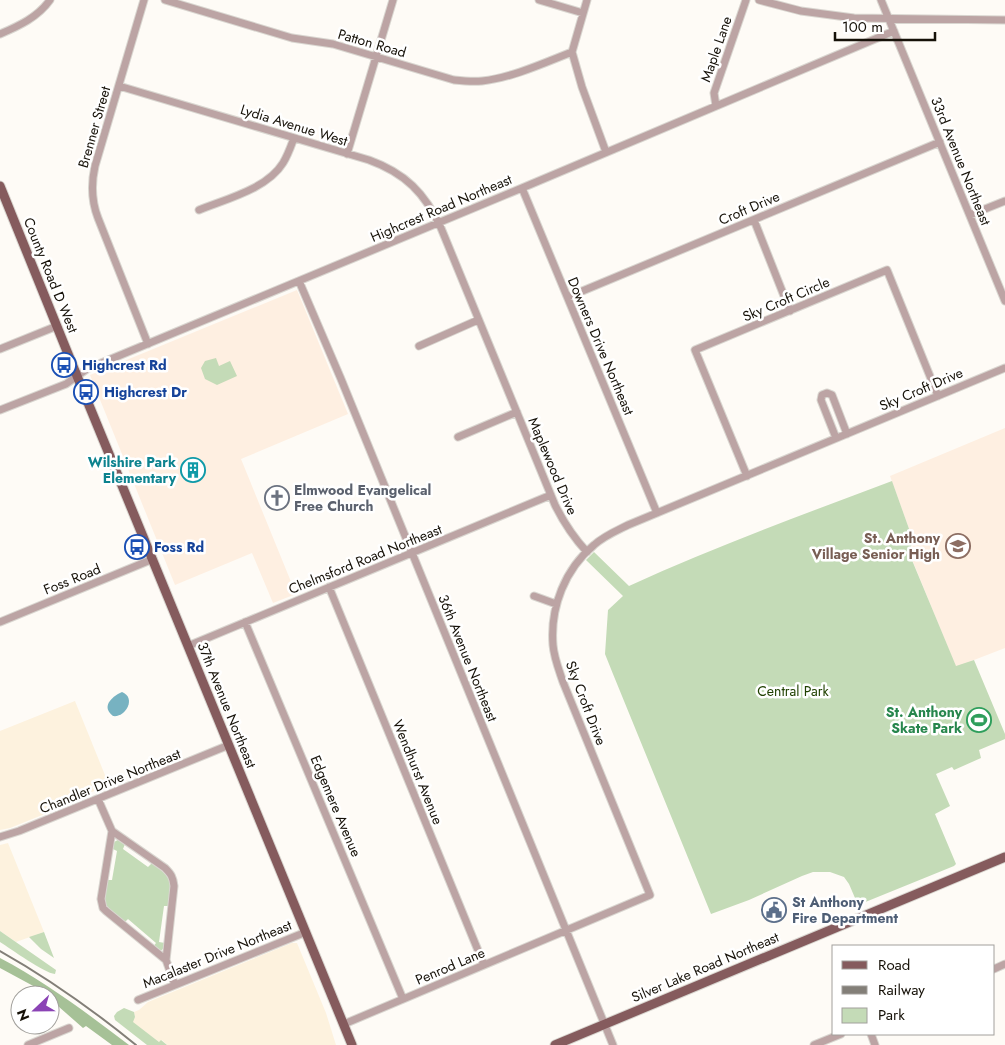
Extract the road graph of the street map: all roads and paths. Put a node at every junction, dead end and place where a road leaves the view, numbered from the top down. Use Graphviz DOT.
graph roads {
  1 [pos="50,0"];
  2 [pos="144,0"];
  3 [pos="166,0"];
  4 [pos="393,0"];
  5 [pos="539,0"];
  6 [pos="587,0"];
  7 [pos="746,0"];
  8 [pos="759,0"];
  9 [pos="881,0"];
  10 [pos="583,13"];
  11 [pos="889,19"];
  12 [pos="1005,20"];
  13 [pos="894,31"];
  14 [pos="0,34"];
  15 [pos="572,52"];
  16 [pos="376,57"];
  17 [pos="119,86"];
  18 [pos="716,106"];
  19 [pos="294,138"];
  20 [pos="940,142"];
  21 [pos="606,152"];
  22 [pos="347,154"];
  23 [pos="0,186"];
  24 [pos="522,188"];
  25 [pos="1005,201"];
  26 [pos="199,210"];
  27 [pos="970,215"];
  28 [pos="754,220"];
  29 [pos="438,222"];
  30 [pos="299,281"];
  31 [pos="568,297"];
  32 [pos="1005,301"];
  33 [pos="790,311"];
  34 [pos="478,320"];
  35 [pos="57,326"];
  36 [pos="148,344"];
  37 [pos="419,346"];
  38 [pos="0,349"];
  39 [pos="1005,368"];
  40 [pos="77,376"];
  41 [pos="938,396"];
  42 [pos="0,410"];
  43 [pos="517,412"];
  44 [pos="847,434"];
  45 [pos="458,437"];
  46 [pos="836,438"];
  47 [pos="747,476"];
  48 [pos="551,496"];
  49 [pos="657,513"];
  50 [pos="587,552"];
  51 [pos="412,554"];
  52 [pos="152,559"];
  53 [pos="329,587"];
  54 [pos="534,596"];
  55 [pos="556,604"];
  56 [pos="0,622"];
  57 [pos="246,622"];
  58 [pos="188,646"];
  59 [pos="229,745"];
  60 [pos="98,799"];
  61 [pos="112,831"];
  62 [pos="0,837"];
  63 [pos="1005,856"];
  64 [pos="566,931"];
  65 [pos="306,932"];
  66 [pos="166,960"];
  67 [pos="484,965"];
  68 [pos="175,985"];
  69 [pos="403,999"];
  70 [pos="138,1000"];
  71 [pos="344,1024"];
  72 [pos="604,1025"];
  73 [pos="69,1028"];
  74 [pos="839,1035"];
  75 [pos="28,1045"];
  76 [pos="352,1045"];
  77 [pos="555,1045"];
  78 [pos="613,1045"];
  79 [pos="814,1045"];
  1 -- 14 [label="street"];
  2 -- 17 [label="street, Brenner Street"];
  3 -- 16 [label="street, Patton Road"];
  4 -- 16 [label="street"];
  5 -- 10 [label="street"];
  6 -- 10 [label="street"];
  7 -- 18 [label="street, Maple Lane"];
  8 -- 11 [label="street"];
  9 -- 11 [label="street, 33rd Avenue Northeast"];
  10 -- 15 [label="street"];
  11 -- 12 [label="street"];
  11 -- 13 [label="street, 33rd Avenue Northeast"];
  13 -- 18 [label="street, Highcrest Road Northeast"];
  13 -- 20 [label="street, 33rd Avenue Northeast"];
  15 -- 16 [label="street, Patton Road"];
  15 -- 21 [label="street"];
  16 -- 22 [label="street"];
  17 -- 19 [label="street, Lydia Avenue West"];
  17 -- 36 [label="street, Brenner Street"];
  18 -- 21 [label="street, Highcrest Road Northeast"];
  19 -- 22 [label="street, Lydia Avenue West"];
  19 -- 26 [label="street"];
  20 -- 27 [label="street, 33rd Avenue Northeast"];
  20 -- 28 [label="street, Croft Drive"];
  21 -- 24 [label="street, Highcrest Road Northeast"];
  22 -- 29 [label="street, Lydia Avenue West"];
  23 -- 35 [label="main road, County Road D West"];
  24 -- 29 [label="street, Highcrest Road Northeast"];
  24 -- 31 [label="street, Downers Drive Northeast"];
  25 -- 27 [label="street"];
  27 -- 32 [label="street, 33rd Avenue Northeast"];
  28 -- 31 [label="street, Croft Drive"];
  28 -- 33 [label="street"];
  29 -- 30 [label="street, Highcrest Road Northeast"];
  29 -- 34 [label="street, Maplewood Drive"];
  30 -- 36 [label="street, Highcrest Road Northeast"];
  30 -- 51 [label="street, 36th Avenue Northeast"];
  31 -- 49 [label="street, Downers Drive Northeast"];
  33 -- 41 [label="street, Sky Croft Circle"];
  33 -- 47 [label="street, Sky Croft Circle"];
  34 -- 37 [label="street"];
  34 -- 43 [label="street, Maplewood Drive"];
  35 -- 38 [label="street"];
  35 -- 40 [label="main road, County Road D West"];
  36 -- 40 [label="street, Highcrest Road Northeast"];
  39 -- 41 [label="street, Sky Croft Drive"];
  40 -- 42 [label="street, Highcrest Road Northeast"];
  40 -- 52 [label="main road, 37th Avenue Northeast"];
  41 -- 44 [label="street, Sky Croft Drive"];
  43 -- 45 [label="street, Maplewood Drive"];
  43 -- 48 [label="street, Maplewood Drive"];
  44 -- 46 [label="street, Sky Croft Drive"];
  44 -- 46 [label="street"];
  46 -- 47 [label="street, Sky Croft Drive"];
  47 -- 49 [label="street, Sky Croft Drive"];
  48 -- 50 [label="street, Maplewood Drive"];
  48 -- 51 [label="street, Chelmsford Road Northeast"];
  49 -- 50 [label="street, Sky Croft Drive"];
  50 -- 55 [label="street, Sky Croft Drive"];
  51 -- 53 [label="street, Chelmsford Road Northeast"];
  51 -- 64 [label="street, 36th Avenue Northeast"];
  52 -- 56 [label="street, Foss Road"];
  52 -- 58 [label="main road, 37th Avenue Northeast"];
  53 -- 57 [label="street, Chelmsford Road Northeast"];
  53 -- 67 [label="street, Wendhurst Avenue"];
  54 -- 55 [label="street"];
  55 -- 64 [label="street, Sky Croft Drive"];
  57 -- 58 [label="street, Chelmsford Road Northeast"];
  57 -- 69 [label="street, Edgemere Avenue"];
  58 -- 59 [label="main road, 37th Avenue Northeast"];
  59 -- 60 [label="street, Chandler Drive Northeast"];
  59 -- 65 [label="main road, 37th Avenue Northeast"];
  60 -- 61 [label="street"];
  60 -- 62 [label="street, Chandler Drive Northeast"];
  61 -- 66 [label="street"];
  61 -- 66 [label="street"];
  63 -- 72 [label="main road, Silver Lake Road Northeast"];
  64 -- 67 [label="street, Penrod Lane"];
  64 -- 72 [label="street, 36th Avenue Northeast"];
  65 -- 68 [label="street, Macalaster Drive Northeast"];
  65 -- 71 [label="main road, 37th Avenue Northeast"];
  66 -- 68 [label="street"];
  67 -- 69 [label="street, Penrod Lane"];
  68 -- 70 [label="street, Macalaster Drive Northeast"];
  69 -- 71 [label="street, Penrod Lane"];
  71 -- 76 [label="main road, 37th Avenue Northeast"];
  72 -- 77 [label="main road, Silver Lake Road Northeast"];
  72 -- 78 [label="street, 36th Avenue Northeast"];
  73 -- 75 [label="street"];
  74 -- 79 [label="street"];
}
